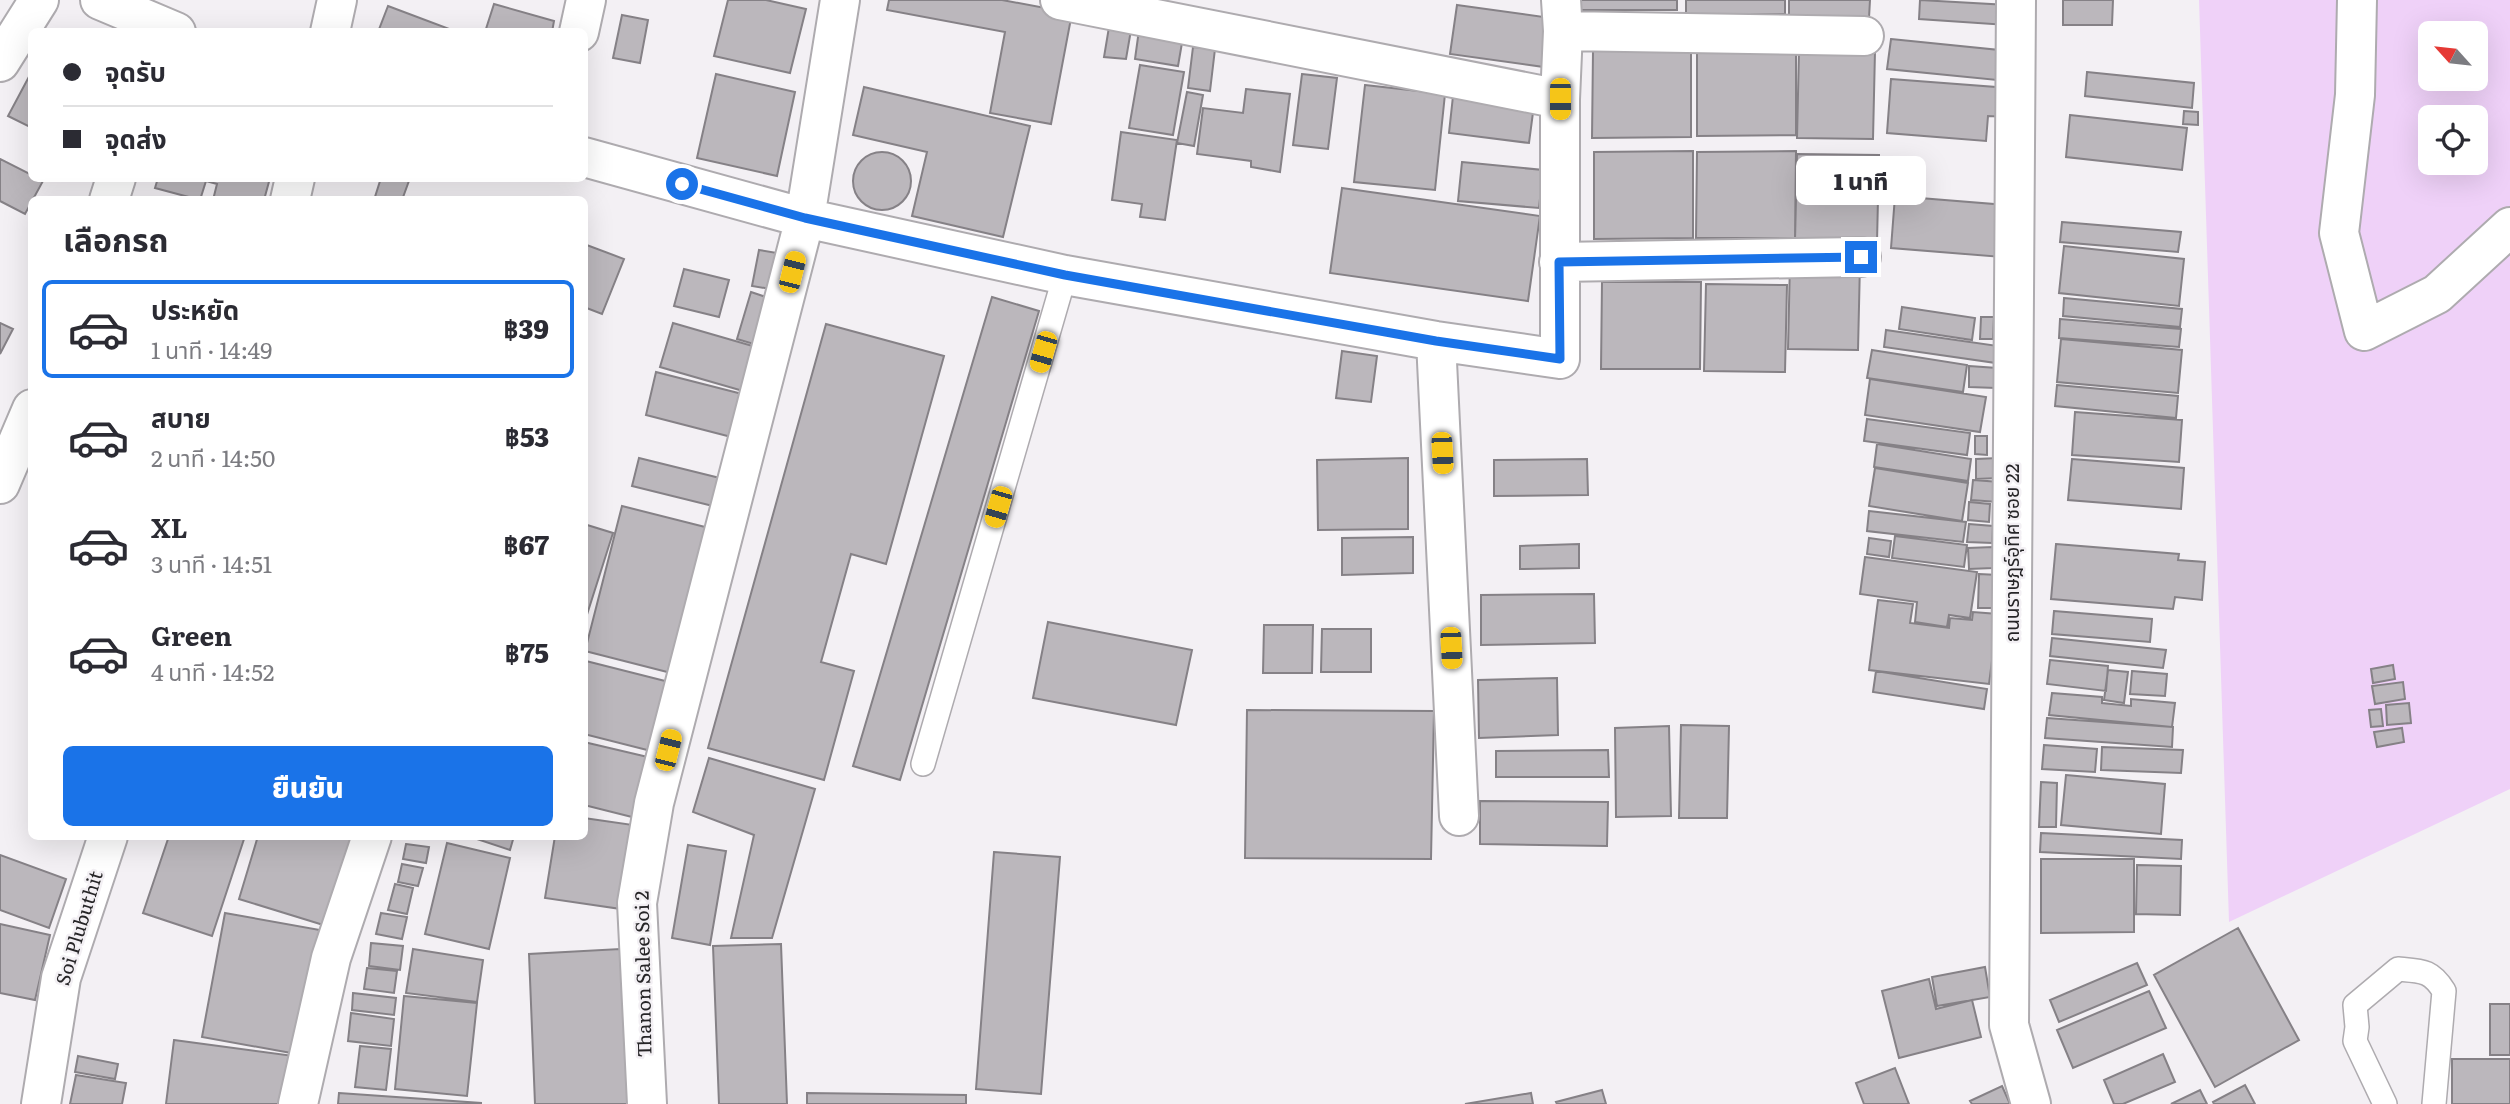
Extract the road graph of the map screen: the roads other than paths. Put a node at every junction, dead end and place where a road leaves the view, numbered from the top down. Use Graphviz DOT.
graph roads {
  1 [pos="39,0"];
  2 [pos="100,0"];
  3 [pos="337,0"];
  4 [pos="586,0"];
  5 [pos="840,0"];
  6 [pos="1060,0"];
  7 [pos="2016,0"];
  8 [pos="2357,0"];
  9 [pos="1562,15"];
  10 [pos="162,28"];
  11 [pos="331,28"];
  12 [pos="580,28"];
  13 [pos="1864,36"];
  14 [pos="0,62"];
  15 [pos="1560,99"];
  16 [pos="588,158"];
  17 [pos="805,218"];
  18 [pos="2510,227"];
  19 [pos="1861,257"];
  20 [pos="1559,262"];
  21 [pos="1065,275"];
  22 [pos="1436,341"];
  23 [pos="28,418"];
  24 [pos="0,484"];
  25 [pos="923,764"];
  26 [pos="1459,816"];
  27 [pos="107,840"];
  28 [pos="371,840"];
  29 [pos="41,1104"];
  30 [pos="298,1104"];
  31 [pos="647,1104"];
  32 [pos="2031,1104"];
  33 [pos="2385,1104"];
  34 [pos="2434,1104"];
  1 -- 14 [label="street"];
  2 -- 10 [label="street"];
  3 -- 11 [label="street"];
  4 -- 12 [label="street"];
  5 -- 17 [label="street, Thanon Salee Soi 2"];
  6 -- 15 [label="street"];
  7 -- 32 [label="street, ถนนราษฎร์อุทิศ ซอย 22"];
  8 -- 18 [label="street"];
  9 -- 13 [label="street"];
  9 -- 15 [label="street"];
  15 -- 20 [label="street"];
  16 -- 17 [label="street"];
  17 -- 21 [label="street"];
  17 -- 31 [label="street, Thanon Salee Soi 2"];
  19 -- 20 [label="street"];
  20 -- 22 [label="street"];
  21 -- 22 [label="street"];
  21 -- 25 [label="lane"];
  22 -- 26 [label="street"];
  23 -- 24 [label="street"];
  27 -- 29 [label="street, Soi Plubuthit"];
  28 -- 30 [label="street"];
  33 -- 34 [label="lane"];
}
